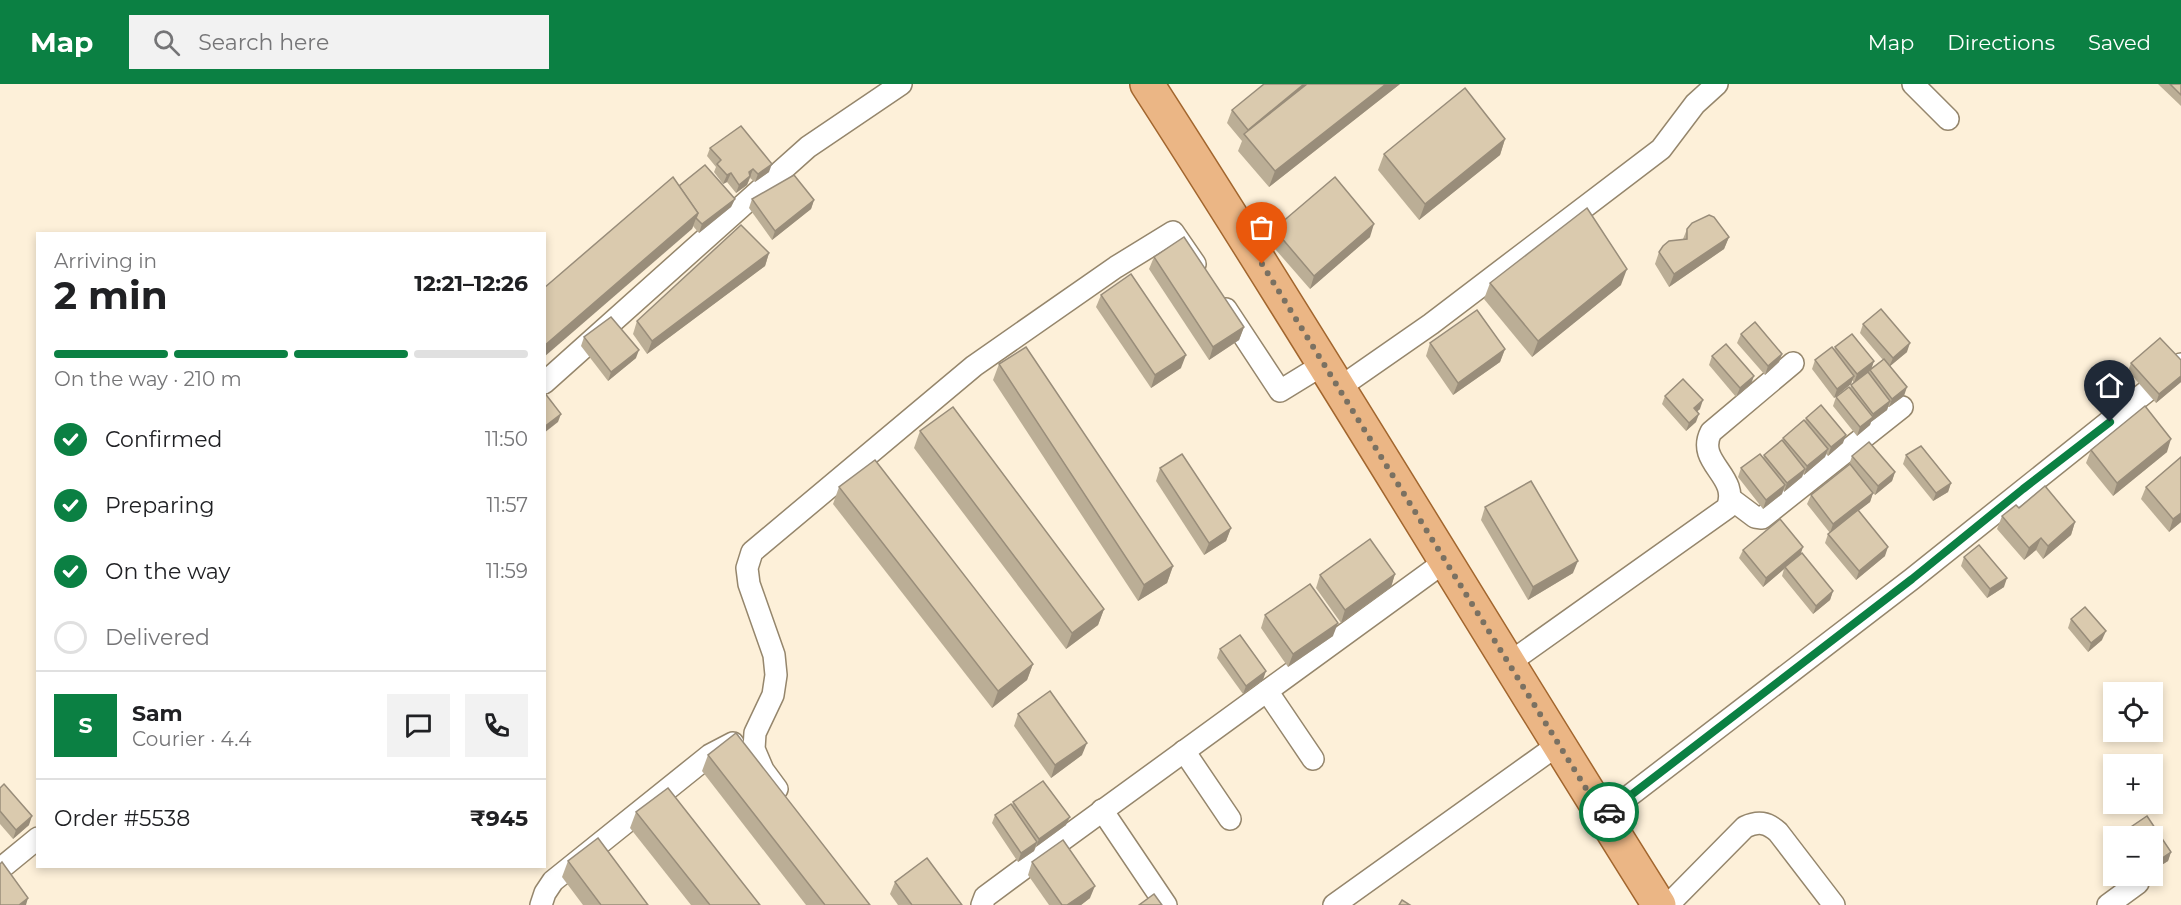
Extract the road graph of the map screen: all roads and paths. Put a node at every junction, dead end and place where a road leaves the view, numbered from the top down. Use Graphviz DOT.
graph roads {
  1 [pos="902,84"];
  2 [pos="1147,84"];
  3 [pos="1717,84"];
  4 [pos="1913,84"];
  5 [pos="1948,118"];
  6 [pos="1793,363"];
  7 [pos="2181,364"];
  8 [pos="1332,376"];
  9 [pos="546,381"];
  10 [pos="1902,407"];
  11 [pos="1731,499"];
  12 [pos="1447,561"];
  13 [pos="1509,663"];
  14 [pos="1267,691"];
  15 [pos="755,733"];
  16 [pos="1559,744"];
  17 [pos="1184,751"];
  18 [pos="1313,759"];
  19 [pos="792,809"];
  20 [pos="1102,810"];
  21 [pos="1603,816"];
  22 [pos="1230,819"];
  23 [pos="36,840"];
  24 [pos="5,865"];
  25 [pos="2134,886"];
  26 [pos="541,905"];
  27 [pos="982,905"];
  28 [pos="1166,905"];
  29 [pos="1334,905"];
  30 [pos="1659,905"];
  31 [pos="1668,905"];
  32 [pos="1834,905"];
  33 [pos="2108,905"];
  1 -- 9 [label="street"];
  2 -- 8 [label="main road"];
  3 -- 8 [label="street"];
  4 -- 5 [label="street"];
  6 -- 11 [label="street"];
  7 -- 21 [label="street"];
  8 -- 12 [label="main road"];
  8 -- 15 [label="street"];
  10 -- 11 [label="street"];
  11 -- 13 [label="street"];
  12 -- 13 [label="main road"];
  12 -- 14 [label="street"];
  13 -- 16 [label="main road"];
  14 -- 17 [label="street"];
  14 -- 18 [label="street"];
  15 -- 19 [label="street"];
  15 -- 26 [label="street"];
  16 -- 21 [label="main road"];
  16 -- 29 [label="street"];
  17 -- 20 [label="street"];
  17 -- 22 [label="street"];
  20 -- 27 [label="street"];
  20 -- 28 [label="street"];
  21 -- 30 [label="main road"];
  23 -- 24 [label="street"];
  25 -- 33 [label="street"];
  31 -- 32 [label="street"];
}
